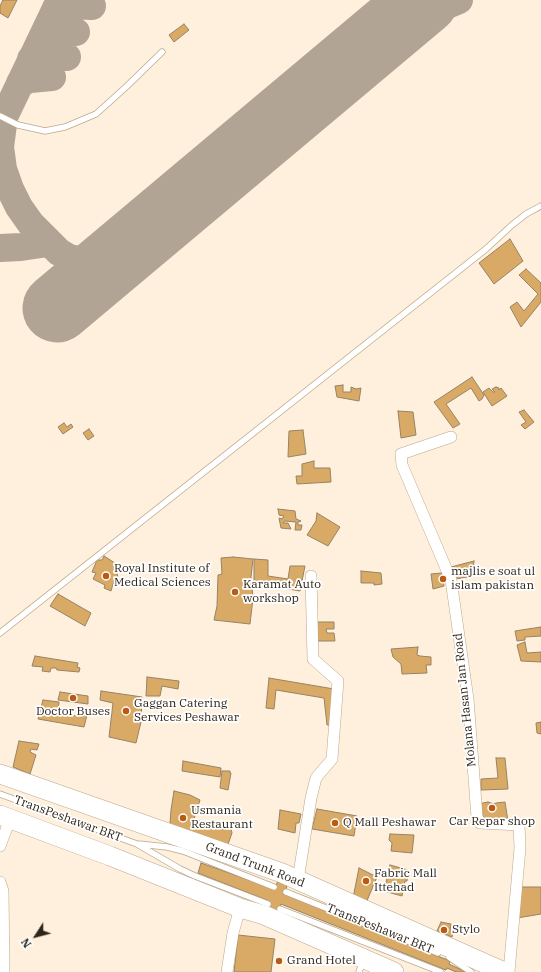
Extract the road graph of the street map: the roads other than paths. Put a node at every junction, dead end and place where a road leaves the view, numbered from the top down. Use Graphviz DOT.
graph roads {
  1 [pos="162,52"];
  2 [pos="0,116"];
  3 [pos="541,206"];
  4 [pos="451,437"];
  5 [pos="311,576"];
  6 [pos="0,633"];
  7 [pos="0,774"];
  8 [pos="0,794"];
  9 [pos="5,817"];
  10 [pos="136,844"];
  11 [pos="0,846"];
  12 [pos="0,882"];
  13 [pos="292,886"];
  14 [pos="274,887"];
  15 [pos="268,904"];
  16 [pos="240,908"];
  17 [pos="280,909"];
  18 [pos="361,966"];
  19 [pos="4,972"];
  20 [pos="227,972"];
  21 [pos="394,972"];
  22 [pos="441,972"];
  23 [pos="471,972"];
  24 [pos="504,972"];
  25 [pos="509,972"];
  1 -- 2 [label="lane"];
  3 -- 6 [label="lane"];
  4 -- 25 [label="street, Molana Hasan Jan Road"];
  5 -- 13 [label="street"];
  7 -- 13 [label="highway, Grand Trunk Road"];
  8 -- 10 [label="lane, TransPeshawar BRT"];
  9 -- 11 [label="street"];
  9 -- 16 [label="highway"];
  10 -- 14 [label="lane, TransPeshawar BRT"];
  10 -- 15 [label="lane, TransPeshawar BRT"];
  12 -- 19 [label="street"];
  13 -- 23 [label="lane, TransPeshawar BRT"];
  13 -- 24 [label="highway, Grand Trunk Road"];
  16 -- 18 [label="highway"];
  16 -- 20 [label="street"];
  17 -- 22 [label="lane, TransPeshawar BRT"];
  18 -- 21 [label="highway"];
}
